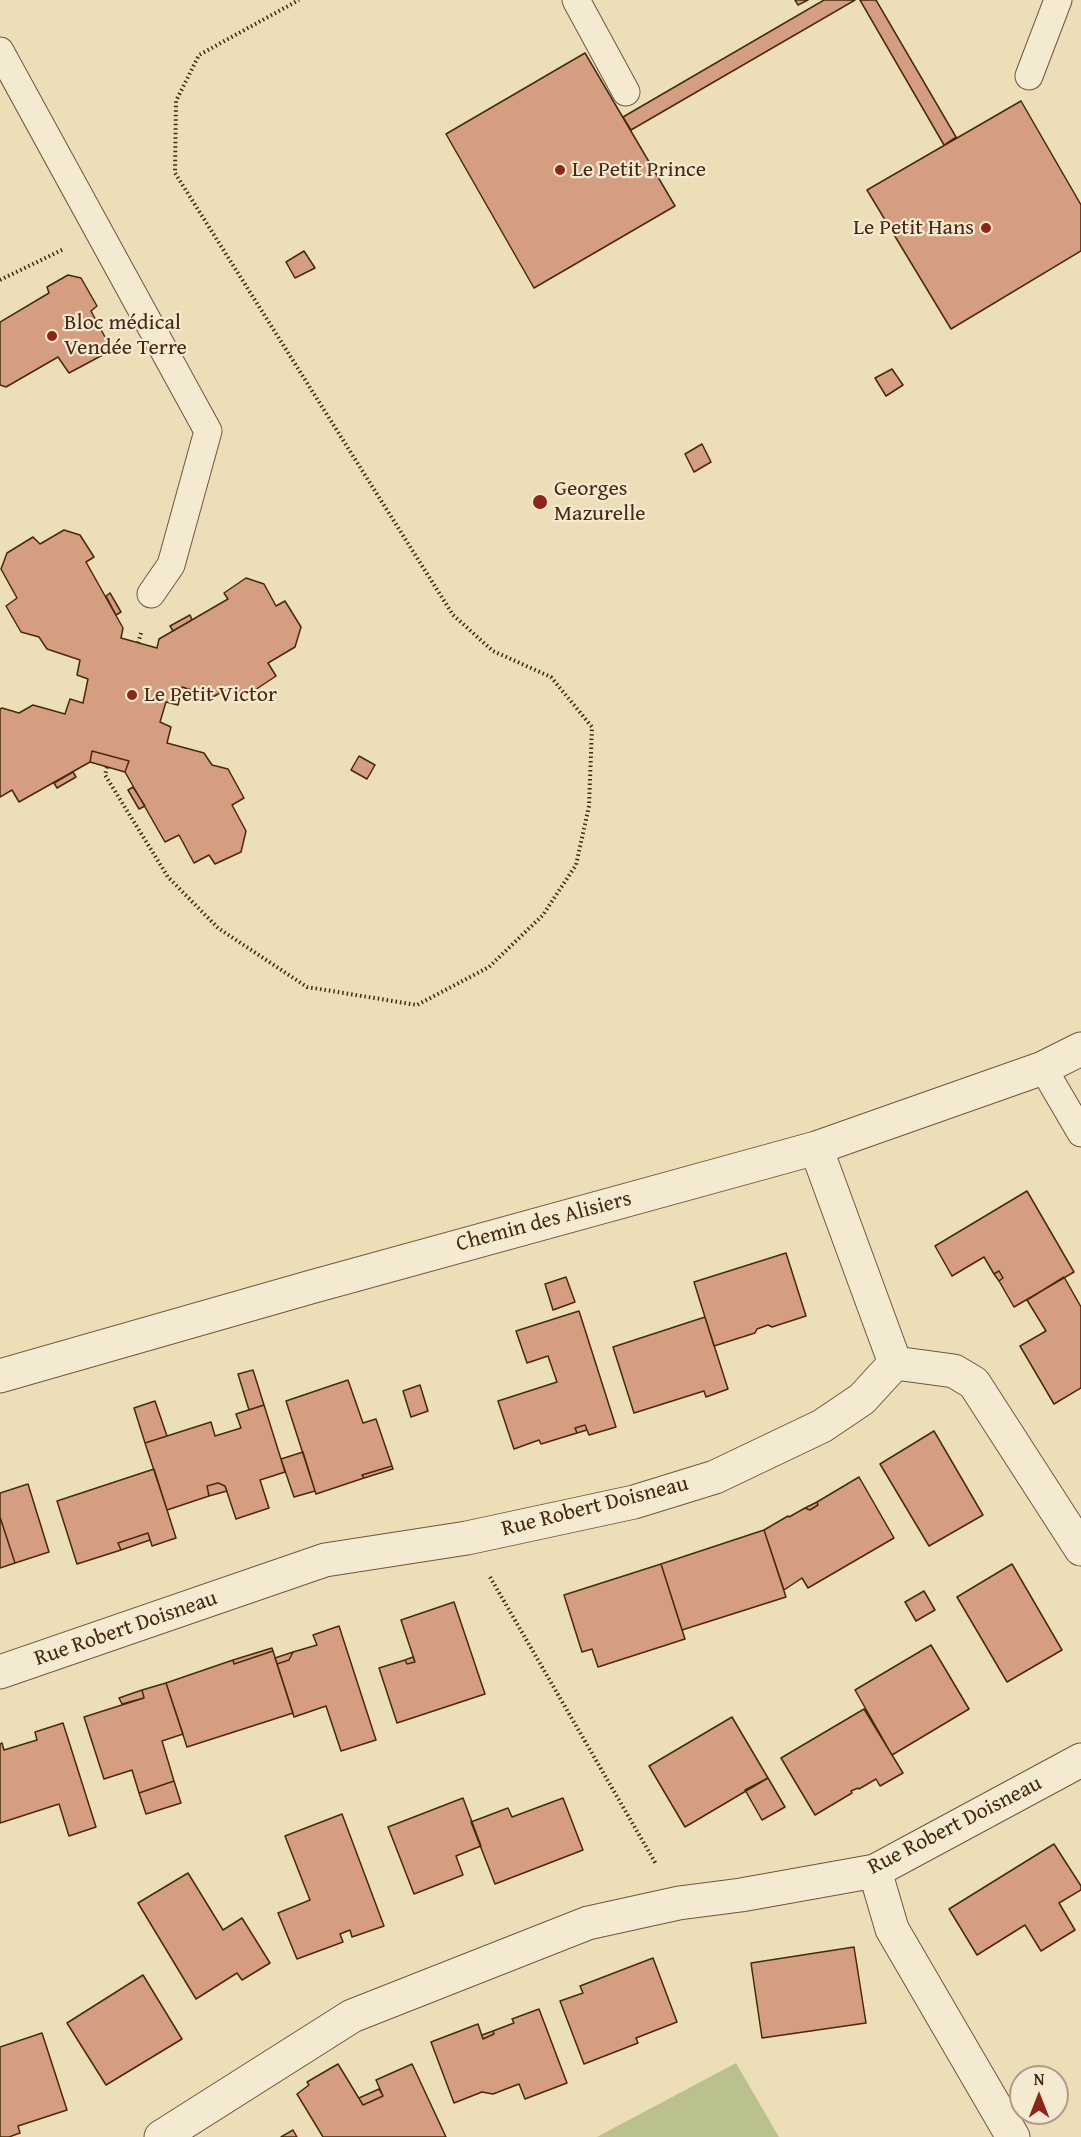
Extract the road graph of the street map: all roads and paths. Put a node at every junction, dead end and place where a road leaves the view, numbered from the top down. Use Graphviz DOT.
graph roads {
  1 [pos="299,0"];
  2 [pos="576,0"];
  3 [pos="1058,0"];
  4 [pos="0,51"];
  5 [pos="1029,76"];
  6 [pos="626,92"];
  7 [pos="99,232"];
  8 [pos="0,280"];
  9 [pos="151,594"];
  10 [pos="107,767"];
  11 [pos="1081,1049"];
  12 [pos="1043,1068"];
  13 [pos="1081,1133"];
  14 [pos="816,1148"];
  15 [pos="895,1364"];
  16 [pos="0,1376"];
  17 [pos="467,1538"];
  18 [pos="1081,1549"];
  19 [pos="0,1672"];
  20 [pos="1081,1760"];
  21 [pos="875,1871"];
  22 [pos="679,1904"];
  23 [pos="161,2137"];
  24 [pos="1012,2137"];
  1 -- 10 [label="path"];
  2 -- 6 [label="lane"];
  3 -- 5 [label="lane"];
  4 -- 7 [label="lane"];
  7 -- 8 [label="path"];
  7 -- 9 [label="lane"];
  11 -- 12 [label="street, Chemin des Alisiers"];
  12 -- 13 [label="lane"];
  12 -- 14 [label="street, Chemin des Alisiers"];
  14 -- 15 [label="street"];
  14 -- 16 [label="street, Chemin des Alisiers"];
  15 -- 17 [label="street, Rue Robert Doisneau"];
  15 -- 18 [label="street"];
  17 -- 19 [label="street, Rue Robert Doisneau"];
  17 -- 22 [label="path"];
  20 -- 21 [label="street, Rue Robert Doisneau"];
  21 -- 22 [label="street, Rue Robert Doisneau"];
  21 -- 24 [label="street"];
  22 -- 23 [label="street, Rue Robert Doisneau"];
}
